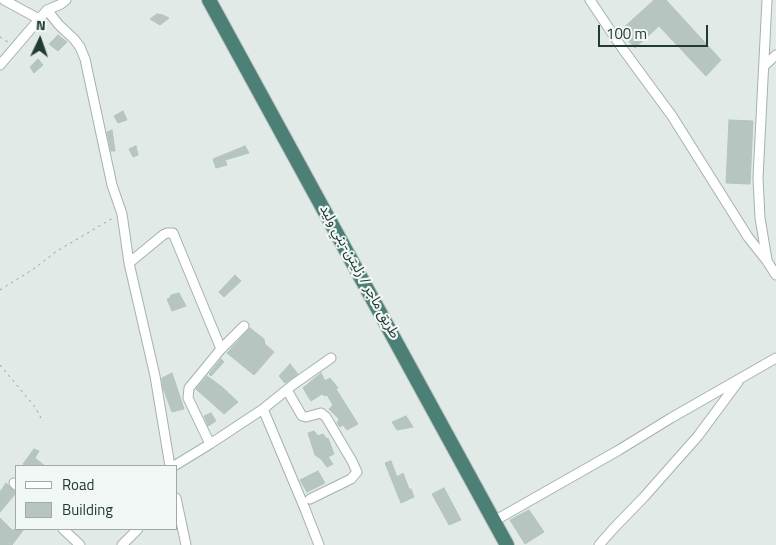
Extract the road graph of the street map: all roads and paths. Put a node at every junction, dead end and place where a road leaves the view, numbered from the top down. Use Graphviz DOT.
graph roads {
  1 [pos="4,0"];
  2 [pos="66,0"];
  3 [pos="209,0"];
  4 [pos="590,0"];
  5 [pos="765,2"];
  6 [pos="48,10"];
  7 [pos="39,20"];
  8 [pos="0,37"];
  9 [pos="16,47"];
  10 [pos="776,55"];
  11 [pos="0,66"];
  12 [pos="764,66"];
  13 [pos="122,214"];
  14 [pos="767,261"];
  15 [pos="129,263"];
  16 [pos="776,274"];
  17 [pos="0,290"];
  18 [pos="244,326"];
  19 [pos="221,349"];
  20 [pos="331,358"];
  21 [pos="776,358"];
  22 [pos="0,365"];
  23 [pos="740,379"];
  24 [pos="287,390"];
  25 [pos="263,409"];
  26 [pos="41,418"];
  27 [pos="210,444"];
  28 [pos="170,465"];
  29 [pos="176,465"];
  30 [pos="310,499"];
  31 [pos="178,505"];
  32 [pos="494,521"];
  33 [pos="63,530"];
  34 [pos="137,530"];
  35 [pos="185,544"];
  36 [pos="80,545"];
  37 [pos="122,545"];
  38 [pos="318,545"];
  39 [pos="507,545"];
  40 [pos="599,545"];
  1 -- 7 [label="street"];
  2 -- 6 [label="street"];
  3 -- 32 [label="highway, طريق ماجر / زليتن-بني وليد"];
  4 -- 14 [label="street"];
  5 -- 12 [label="street"];
  6 -- 7 [label="street"];
  6 -- 13 [label="street"];
  7 -- 9 [label="street"];
  8 -- 9 [label="path"];
  9 -- 11 [label="street"];
  10 -- 12 [label="street"];
  12 -- 14 [label="street"];
  13 -- 15 [label="street"];
  13 -- 17 [label="path"];
  14 -- 16 [label="street"];
  15 -- 19 [label="street"];
  15 -- 28 [label="street"];
  18 -- 19 [label="street"];
  19 -- 27 [label="street"];
  20 -- 24 [label="street"];
  21 -- 23 [label="street"];
  22 -- 26 [label="path"];
  23 -- 32 [label="street"];
  23 -- 40 [label="street"];
  24 -- 25 [label="street"];
  24 -- 30 [label="street"];
  25 -- 27 [label="street"];
  25 -- 38 [label="street"];
  27 -- 29 [label="street"];
  31 -- 35 [label="street"];
  32 -- 39 [label="highway, طريق ماجر / زليتن-بني وليد"];
  33 -- 36 [label="street"];
  34 -- 37 [label="street"];
}
